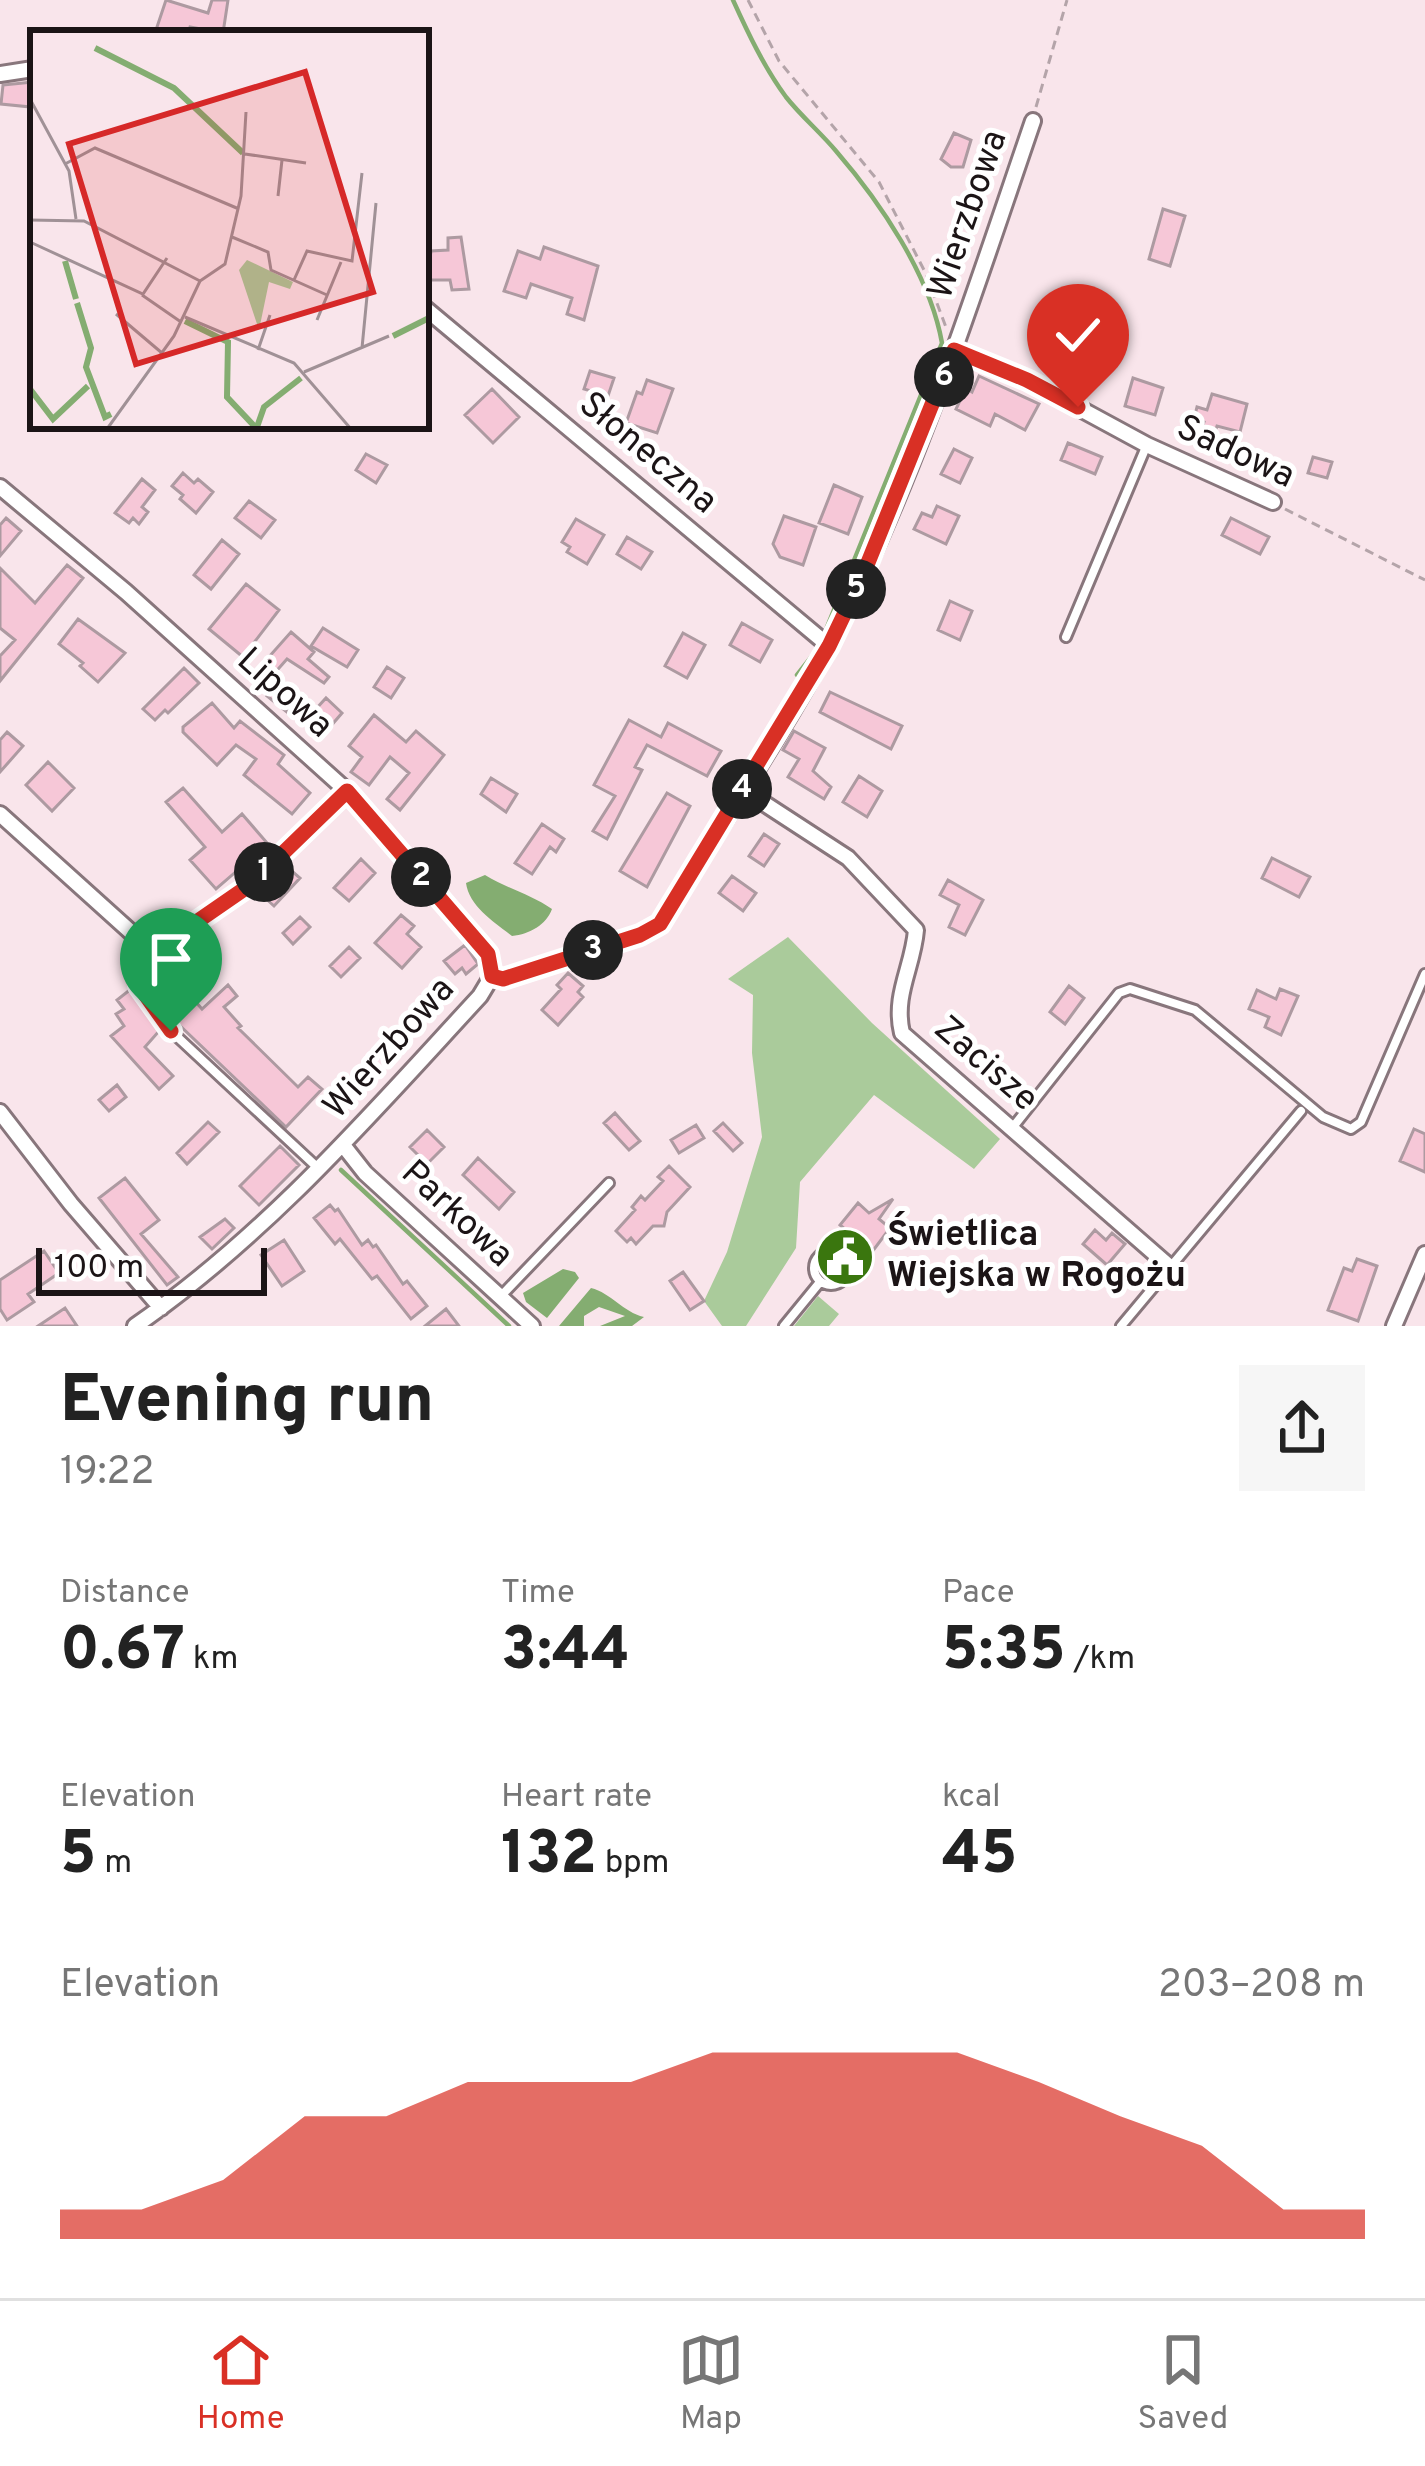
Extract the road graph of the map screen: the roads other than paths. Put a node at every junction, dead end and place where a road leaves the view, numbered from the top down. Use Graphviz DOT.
graph roads {
  1 [pos="30,69"];
  2 [pos="0,74"];
  3 [pos="1033,121"];
  4 [pos="429,311"];
  5 [pos="954,350"];
  6 [pos="1147,446"];
  7 [pos="0,487"];
  8 [pos="1273,502"];
  9 [pos="1066,637"];
  10 [pos="829,646"];
  11 [pos="742,789"];
  12 [pos="347,791"];
  13 [pos="0,814"];
  14 [pos="153,952"];
  15 [pos="1425,974"];
  16 [pos="492,976"];
  17 [pos="1301,1111"];
  18 [pos="0,1112"];
  19 [pos="1012,1128"];
  20 [pos="343,1145"];
  21 [pos="319,1169"];
  22 [pos="608,1183"];
  23 [pos="1425,1254"];
  24 [pos="1170,1267"];
  25 [pos="820,1282"];
  26 [pos="500,1297"];
  27 [pos="161,1308"];
  28 [pos="135,1326"];
  29 [pos="532,1326"];
  30 [pos="784,1326"];
  31 [pos="1121,1326"];
  32 [pos="1394,1326"];
  1 -- 2 [label="street"];
  3 -- 5 [label="street, Wierzbowa"];
  4 -- 10 [label="street, Słoneczna"];
  5 -- 6 [label="street, Sadowa"];
  5 -- 10 [label="street, Wierzbowa"];
  6 -- 8 [label="street, Sadowa"];
  6 -- 9 [label="lane"];
  7 -- 12 [label="street, Lipowa"];
  10 -- 11 [label="street, Wierzbowa"];
  11 -- 16 [label="street, Wierzbowa"];
  11 -- 19 [label="street, Zacisze"];
  12 -- 14 [label="street"];
  12 -- 16 [label="street, Lipowa"];
  13 -- 14 [label="street"];
  14 -- 21 [label="lane"];
  15 -- 19 [label="lane"];
  16 -- 20 [label="street, Wierzbowa"];
  17 -- 24 [label="lane"];
  18 -- 27 [label="street"];
  19 -- 24 [label="street, Zacisze"];
  20 -- 21 [label="street, Wierzbowa"];
  20 -- 26 [label="street, Parkowa"];
  21 -- 27 [label="street, Wierzbowa"];
  22 -- 26 [label="lane"];
  23 -- 32 [label="street"];
  24 -- 31 [label="lane"];
  25 -- 25 [label="lane"];
  25 -- 30 [label="lane"];
  26 -- 29 [label="street, Parkowa"];
  27 -- 28 [label="street, Wierzbowa"];
}
